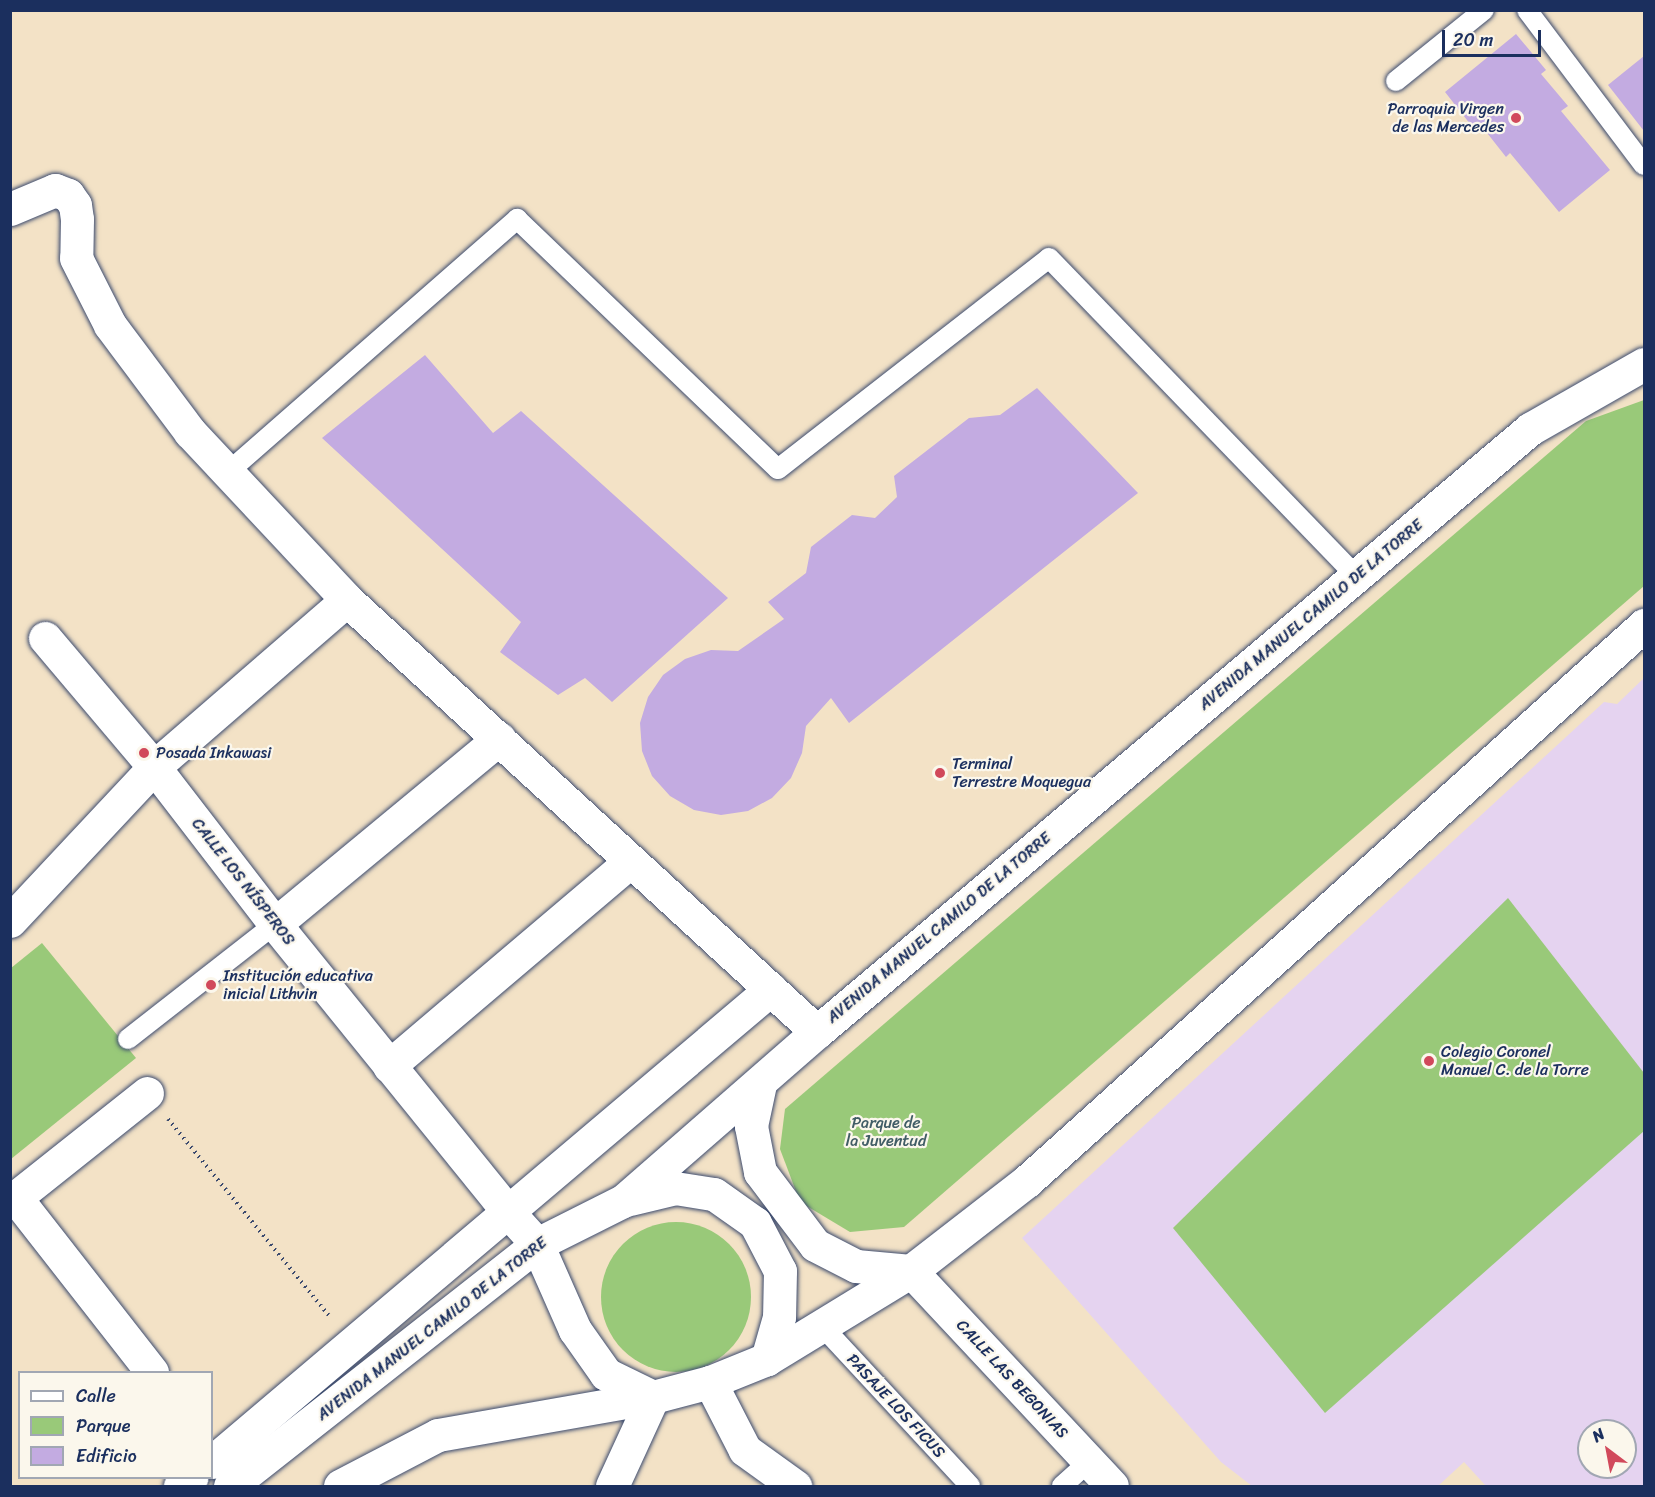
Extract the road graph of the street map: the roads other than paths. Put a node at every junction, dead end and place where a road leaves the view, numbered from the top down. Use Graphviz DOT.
graph roads {
  1 [pos="1484,10"];
  2 [pos="1527,10"];
  3 [pos="1396,81"];
  4 [pos="1644,165"];
  5 [pos="10,209"];
  6 [pos="1644,364"];
  7 [pos="227,473"];
  8 [pos="1356,576"];
  9 [pos="348,600"];
  10 [pos="1644,625"];
  11 [pos="45,638"];
  12 [pos="499,740"];
  13 [pos="154,767"];
  14 [pos="631,861"];
  15 [pos="10,921"];
  16 [pos="275,924"];
  17 [pos="771,989"];
  18 [pos="817,1032"];
  19 [pos="128,1039"];
  20 [pos="389,1066"];
  21 [pos="760,1084"];
  22 [pos="147,1093"];
  23 [pos="13,1200"];
  24 [pos="623,1201"];
  25 [pos="508,1212"];
  26 [pos="537,1244"];
  27 [pos="911,1271"];
  28 [pos="822,1326"];
  29 [pos="767,1359"];
  30 [pos="151,1371"];
  31 [pos="710,1382"];
  32 [pos="652,1397"];
  33 [pos="1089,1462"];
  34 [pos="222,1467"];
  35 [pos="340,1486"];
  36 [pos="612,1486"];
  37 [pos="795,1486"];
  38 [pos="970,1486"];
  39 [pos="1062,1486"];
  40 [pos="1112,1486"];
  1 -- 3 [label="lane"];
  2 -- 4 [label="lane"];
  5 -- 7 [label="street"];
  6 -- 8 [label="street, AVENIDA MANUEL CAMILO DE LA TORRE"];
  7 -- 8 [label="lane"];
  7 -- 9 [label="street"];
  8 -- 18 [label="street, AVENIDA MANUEL CAMILO DE LA TORRE"];
  9 -- 12 [label="street"];
  9 -- 13 [label="street"];
  10 -- 27 [label="street"];
  11 -- 13 [label="street, CALLE LOS NÍSPEROS"];
  12 -- 14 [label="street"];
  12 -- 16 [label="street"];
  13 -- 15 [label="street"];
  13 -- 16 [label="street, CALLE LOS NÍSPEROS"];
  14 -- 17 [label="street"];
  14 -- 20 [label="street"];
  16 -- 19 [label="lane"];
  16 -- 20 [label="street, CALLE LOS NÍSPEROS"];
  17 -- 18 [label="street"];
  17 -- 25 [label="street"];
  18 -- 21 [label="street, AVENIDA MANUEL CAMILO DE LA TORRE"];
  20 -- 25 [label="street, CALLE LOS NÍSPEROS"];
  21 -- 24 [label="street, AVENIDA MANUEL CAMILO DE LA TORRE"];
  21 -- 27 [label="street"];
  22 -- 23 [label="street"];
  23 -- 30 [label="street"];
  24 -- 26 [label="street, AVENIDA MANUEL CAMILO DE LA TORRE"];
  24 -- 29 [label="street"];
  25 -- 26 [label="street, CALLE LOS NÍSPEROS"];
  25 -- 34 [label="street"];
  26 -- 32 [label="street, CALLE LOS NÍSPEROS"];
  26 -- 34 [label="street, AVENIDA MANUEL CAMILO DE LA TORRE"];
  27 -- 28 [label="street"];
  27 -- 33 [label="street, CALLE LAS BEGONIAS"];
  28 -- 29 [label="street"];
  28 -- 38 [label="lane, PASAJE LOS FICUS"];
  29 -- 31 [label="street"];
  31 -- 32 [label="street"];
  31 -- 37 [label="street"];
  32 -- 35 [label="street"];
  32 -- 36 [label="street"];
  33 -- 39 [label="lane"];
  33 -- 40 [label="street, CALLE LAS BEGONIAS"];
}
